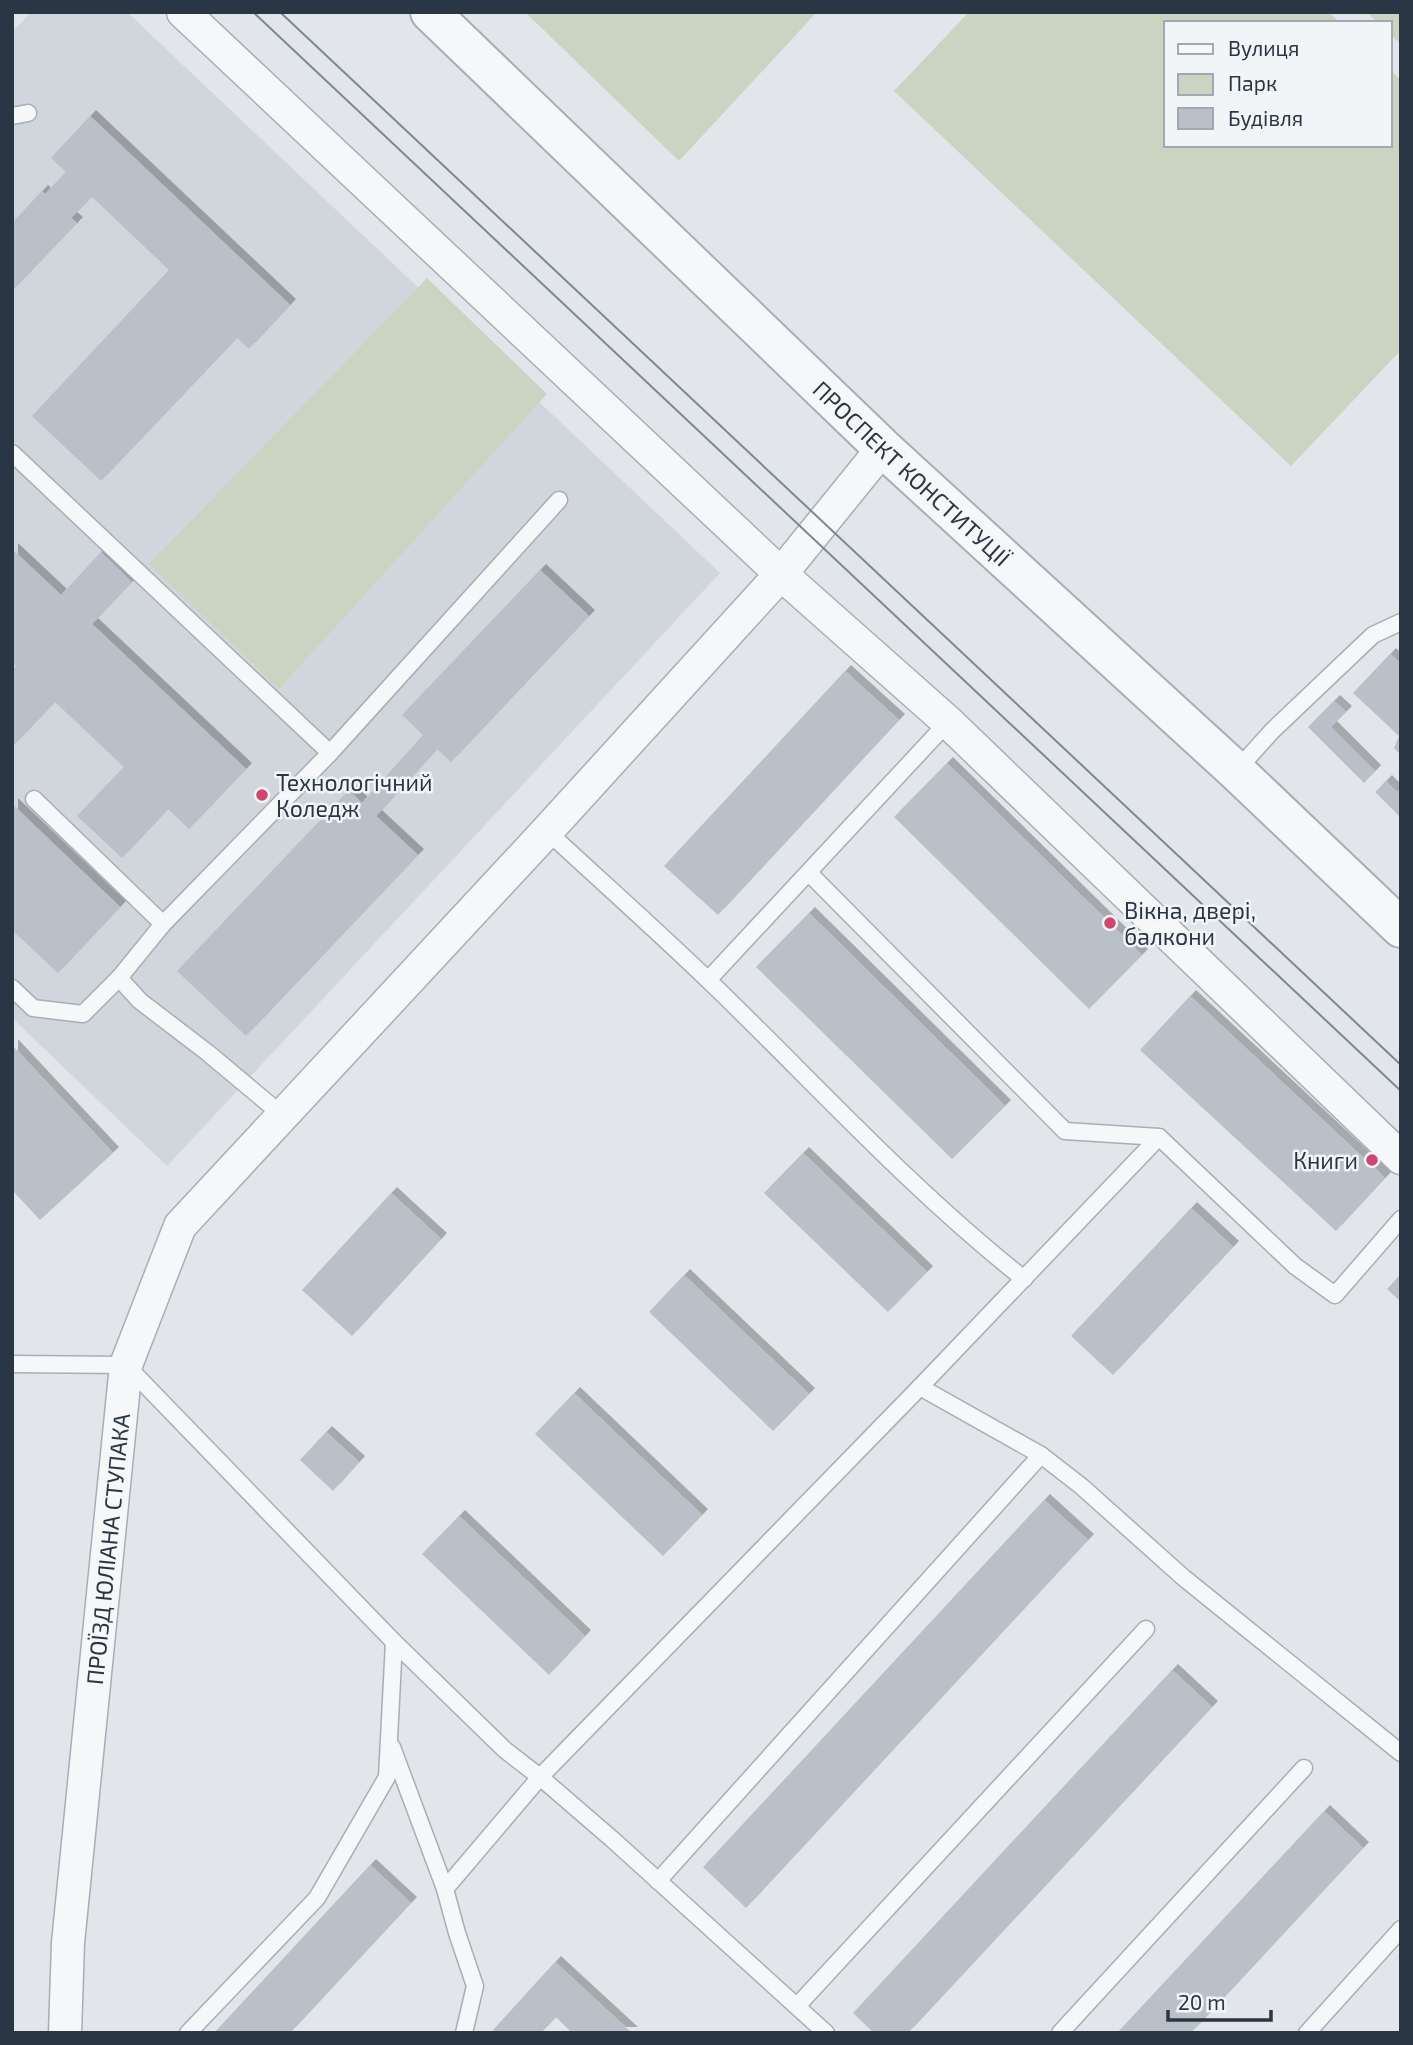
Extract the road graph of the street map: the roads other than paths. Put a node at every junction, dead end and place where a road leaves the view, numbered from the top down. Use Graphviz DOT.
graph roads {
  1 [pos="183,12"];
  2 [pos="429,12"];
  3 [pos="883,447"];
  4 [pos="12,453"];
  5 [pos="559,500"];
  6 [pos="781,574"];
  7 [pos="1401,622"];
  8 [pos="948,722"];
  9 [pos="330,753"];
  10 [pos="1236,771"];
  11 [pos="34,799"];
  12 [pos="547,831"];
  13 [pos="809,873"];
  14 [pos="163,924"];
  15 [pos="1401,928"];
  16 [pos="119,978"];
  17 [pos="708,980"];
  18 [pos="12,988"];
  19 [pos="282,1115"];
  20 [pos="1159,1137"];
  21 [pos="1401,1158"];
  22 [pos="1401,1219"];
  23 [pos="1024,1279"];
  24 [pos="12,1364"];
  25 [pos="126,1364"];
  26 [pos="920,1387"];
  27 [pos="1041,1455"];
  28 [pos="1146,1629"];
  29 [pos="394,1642"];
  30 [pos="389,1740"];
  31 [pos="1401,1753"];
  32 [pos="1304,1768"];
  33 [pos="540,1777"];
  34 [pos="659,1881"];
  35 [pos="445,1889"];
  36 [pos="1401,1929"];
  37 [pos="798,2006"];
  38 [pos="65,2033"];
  39 [pos="188,2033"];
  40 [pos="464,2033"];
  41 [pos="826,2033"];
  42 [pos="1060,2033"];
  43 [pos="1307,2033"];
  1 -- 6 [label="street"];
  2 -- 3 [label="street, ПРОСПЕКТ КОНСТИТУЦІЇ"];
  3 -- 6 [label="street, ПРОЇЗД ЮЛІАНА СТУПАКА"];
  3 -- 10 [label="street, ПРОСПЕКТ КОНСТИТУЦІЇ"];
  4 -- 9 [label="lane"];
  5 -- 9 [label="lane"];
  6 -- 8 [label="street"];
  6 -- 12 [label="street, ПРОЇЗД ЮЛІАНА СТУПАКА"];
  7 -- 10 [label="lane"];
  8 -- 13 [label="lane"];
  8 -- 21 [label="street"];
  9 -- 14 [label="lane"];
  10 -- 15 [label="street, ПРОСПЕКТ КОНСТИТУЦІЇ"];
  11 -- 14 [label="lane"];
  12 -- 17 [label="lane"];
  12 -- 19 [label="street, ПРОЇЗД ЮЛІАНА СТУПАКА"];
  13 -- 17 [label="lane"];
  13 -- 20 [label="lane"];
  14 -- 16 [label="lane"];
  16 -- 18 [label="lane"];
  16 -- 19 [label="lane"];
  17 -- 23 [label="lane"];
  19 -- 25 [label="street, ПРОЇЗД ЮЛІАНА СТУПАКА"];
  20 -- 22 [label="lane"];
  20 -- 23 [label="lane"];
  23 -- 26 [label="lane"];
  24 -- 25 [label="lane"];
  25 -- 29 [label="lane"];
  25 -- 38 [label="street, ПРОЇЗД ЮЛІАНА СТУПАКА"];
  26 -- 27 [label="lane"];
  26 -- 33 [label="lane"];
  27 -- 31 [label="lane"];
  27 -- 34 [label="lane"];
  28 -- 37 [label="lane"];
  29 -- 30 [label="lane"];
  29 -- 33 [label="lane"];
  30 -- 35 [label="lane"];
  30 -- 39 [label="lane"];
  32 -- 42 [label="lane"];
  33 -- 34 [label="lane"];
  33 -- 35 [label="lane"];
  34 -- 37 [label="lane"];
  35 -- 40 [label="lane"];
  36 -- 43 [label="lane"];
  37 -- 41 [label="lane"];
}
